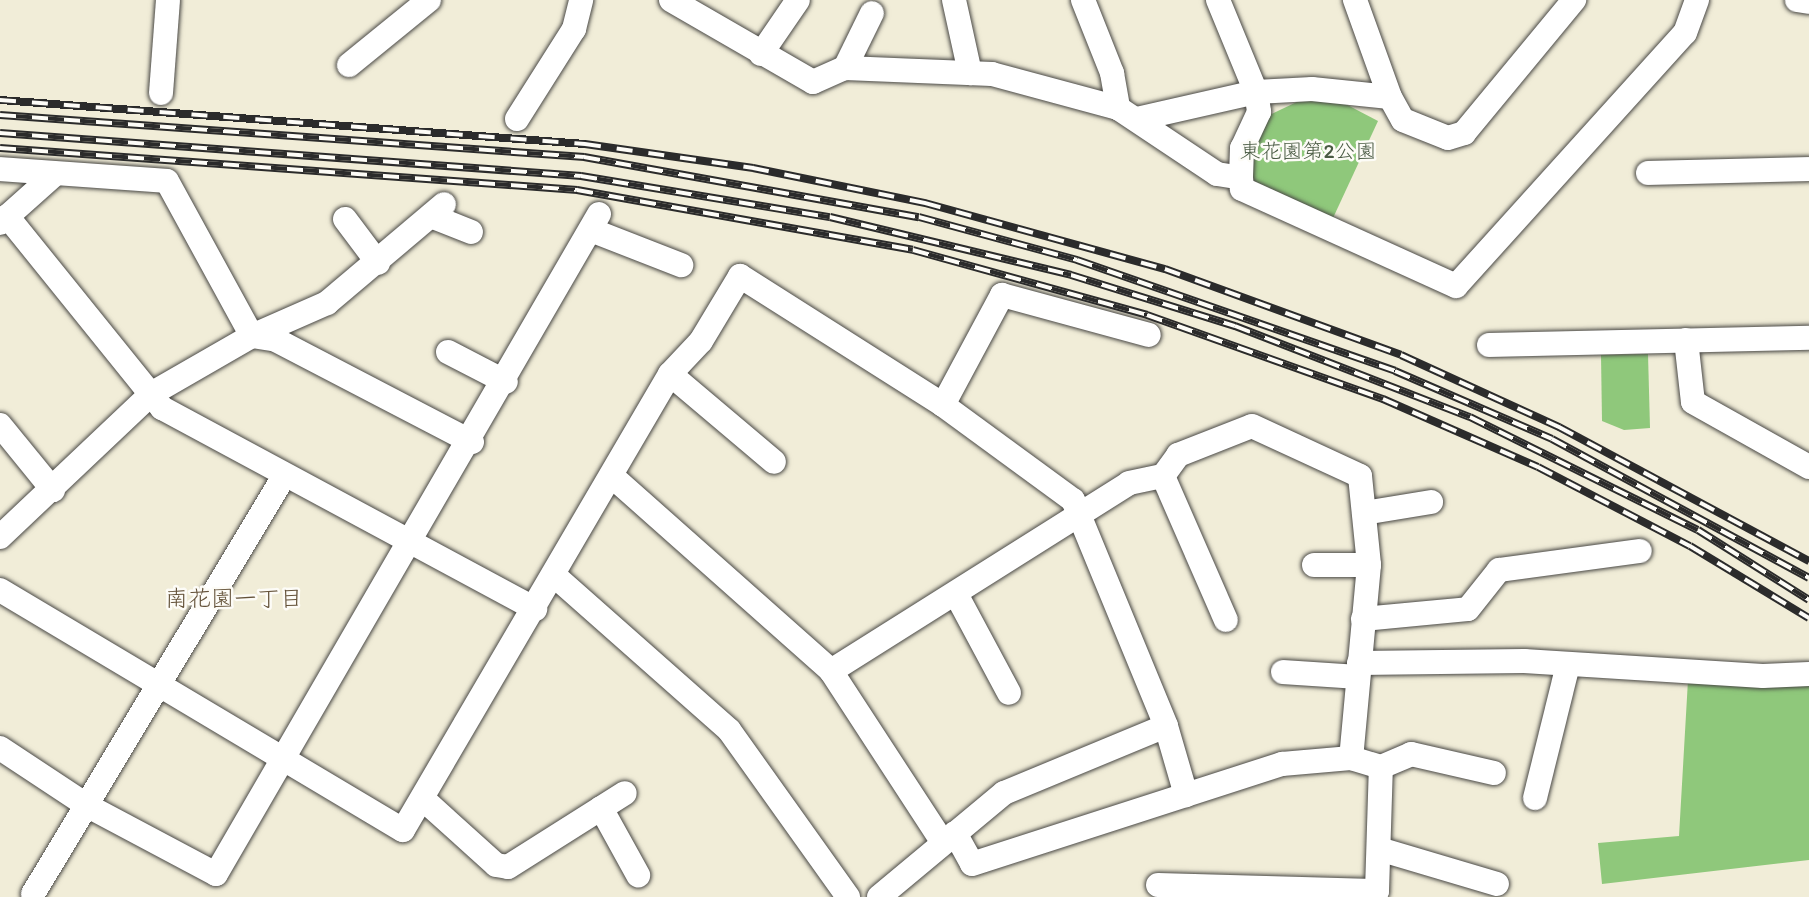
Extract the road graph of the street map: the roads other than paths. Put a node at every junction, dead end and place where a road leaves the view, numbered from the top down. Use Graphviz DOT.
graph roads {
  1 [pos="168,0"];
  2 [pos="429,0"];
  3 [pos="581,0"];
  4 [pos="671,0"];
  5 [pos="798,0"];
  6 [pos="954,0"];
  7 [pos="1083,0"];
  8 [pos="1218,0"];
  9 [pos="1355,0"];
  10 [pos="1574,0"];
  11 [pos="1697,0"];
  12 [pos="1799,0"];
  13 [pos="1809,2"];
  14 [pos="872,13"];
  15 [pos="761,54"];
  16 [pos="349,65"];
  17 [pos="845,68"];
  18 [pos="970,72"];
  19 [pos="1256,92"];
  20 [pos="161,93"];
  21 [pos="1390,97"];
  22 [pos="1127,113"];
  23 [pos="517,119"];
  24 [pos="0,169"];
  25 [pos="1809,169"];
  26 [pos="1648,173"];
  27 [pos="55,174"];
  28 [pos="1241,177"];
  29 [pos="4,219"];
  30 [pos="345,219"];
  31 [pos="471,232"];
  32 [pos="378,263"];
  33 [pos="681,265"];
  34 [pos="1149,335"];
  35 [pos="252,336"];
  36 [pos="1809,338"];
  37 [pos="1686,340"];
  38 [pos="1489,345"];
  39 [pos="448,352"];
  40 [pos="670,374"];
  41 [pos="506,382"];
  42 [pos="151,394"];
  43 [pos="943,405"];
  44 [pos="0,425"];
  45 [pos="472,442"];
  46 [pos="774,462"];
  47 [pos="1808,462"];
  48 [pos="285,475"];
  49 [pos="1163,476"];
  50 [pos="614,478"];
  51 [pos="53,490"];
  52 [pos="1431,502"];
  53 [pos="1364,513"];
  54 [pos="1079,519"];
  55 [pos="0,537"];
  56 [pos="411,543"];
  57 [pos="1640,551"];
  58 [pos="1314,565"];
  59 [pos="1370,565"];
  60 [pos="556,577"];
  61 [pos="0,590"];
  62 [pos="956,594"];
  63 [pos="535,608"];
  64 [pos="1363,619"];
  65 [pos="1226,620"];
  66 [pos="1568,665"];
  67 [pos="1358,670"];
  68 [pos="831,671"];
  69 [pos="1283,672"];
  70 [pos="1809,674"];
  71 [pos="158,681"];
  72 [pos="1009,693"];
  73 [pos="1166,726"];
  74 [pos="0,748"];
  75 [pos="1351,758"];
  76 [pos="283,763"];
  77 [pos="1381,767"];
  78 [pos="1494,773"];
  79 [pos="625,793"];
  80 [pos="1186,795"];
  81 [pos="1535,798"];
  82 [pos="423,799"];
  83 [pos="86,805"];
  84 [pos="601,808"];
  85 [pos="948,837"];
  86 [pos="1378,849"];
  87 [pos="638,874"];
  88 [pos="1497,884"];
  89 [pos="1158,885"];
  90 [pos="33,894"];
  91 [pos="848,897"];
  92 [pos="879,897"];
  1 -- 20 [label="street"];
  2 -- 16 [label="street"];
  3 -- 23 [label="street"];
  4 -- 15 [label="street"];
  5 -- 15 [label="street"];
  6 -- 18 [label="street"];
  7 -- 22 [label="street"];
  8 -- 19 [label="street"];
  9 -- 21 [label="street"];
  10 -- 21 [label="street"];
  11 -- 28 [label="street"];
  12 -- 13 [label="street"];
  14 -- 17 [label="street"];
  15 -- 17 [label="street"];
  17 -- 18 [label="street"];
  18 -- 22 [label="street"];
  19 -- 21 [label="street"];
  19 -- 22 [label="street"];
  19 -- 28 [label="street"];
  22 -- 28 [label="street"];
  24 -- 27 [label="street"];
  25 -- 26 [label="street"];
  27 -- 29 [label="street"];
  27 -- 35 [label="street"];
  29 -- 42 [label="street"];
  30 -- 32 [label="street"];
  31 -- 32 [label="street"];
  32 -- 35 [label="street"];
  33 -- 41 [label="street"];
  34 -- 43 [label="street"];
  35 -- 42 [label="street"];
  35 -- 45 [label="street"];
  36 -- 37 [label="street"];
  37 -- 38 [label="street"];
  37 -- 47 [label="street"];
  39 -- 41 [label="street"];
  40 -- 43 [label="street"];
  40 -- 46 [label="street"];
  40 -- 50 [label="street"];
  41 -- 45 [label="street"];
  42 -- 48 [label="street"];
  42 -- 51 [label="street"];
  43 -- 54 [label="street"];
  44 -- 51 [label="street"];
  45 -- 56 [label="street"];
  48 -- 56 [label="street"];
  48 -- 71 [label="street"];
  49 -- 53 [label="street"];
  49 -- 54 [label="street"];
  49 -- 65 [label="street"];
  50 -- 60 [label="street"];
  50 -- 68 [label="street"];
  51 -- 55 [label="street"];
  52 -- 53 [label="street"];
  53 -- 59 [label="street"];
  54 -- 62 [label="street"];
  54 -- 73 [label="street"];
  56 -- 63 [label="street"];
  56 -- 76 [label="street"];
  57 -- 64 [label="street"];
  58 -- 59 [label="street"];
  59 -- 64 [label="street"];
  60 -- 63 [label="street"];
  60 -- 91 [label="street"];
  61 -- 71 [label="street"];
  62 -- 68 [label="street"];
  62 -- 72 [label="street"];
  63 -- 82 [label="street"];
  64 -- 67 [label="street"];
  66 -- 67 [label="street"];
  66 -- 70 [label="street"];
  66 -- 81 [label="street"];
  67 -- 69 [label="street"];
  67 -- 75 [label="street"];
  68 -- 85 [label="street"];
  71 -- 76 [label="street"];
  71 -- 83 [label="street"];
  73 -- 80 [label="street"];
  73 -- 85 [label="street"];
  74 -- 83 [label="street"];
  75 -- 77 [label="street"];
  75 -- 80 [label="street"];
  76 -- 82 [label="street"];
  76 -- 83 [label="street"];
  77 -- 78 [label="street"];
  77 -- 86 [label="street"];
  79 -- 84 [label="street"];
  80 -- 85 [label="street"];
  82 -- 84 [label="street"];
  83 -- 90 [label="street"];
  84 -- 87 [label="street"];
  85 -- 92 [label="street"];
  86 -- 88 [label="street"];
  86 -- 89 [label="street"];
}
